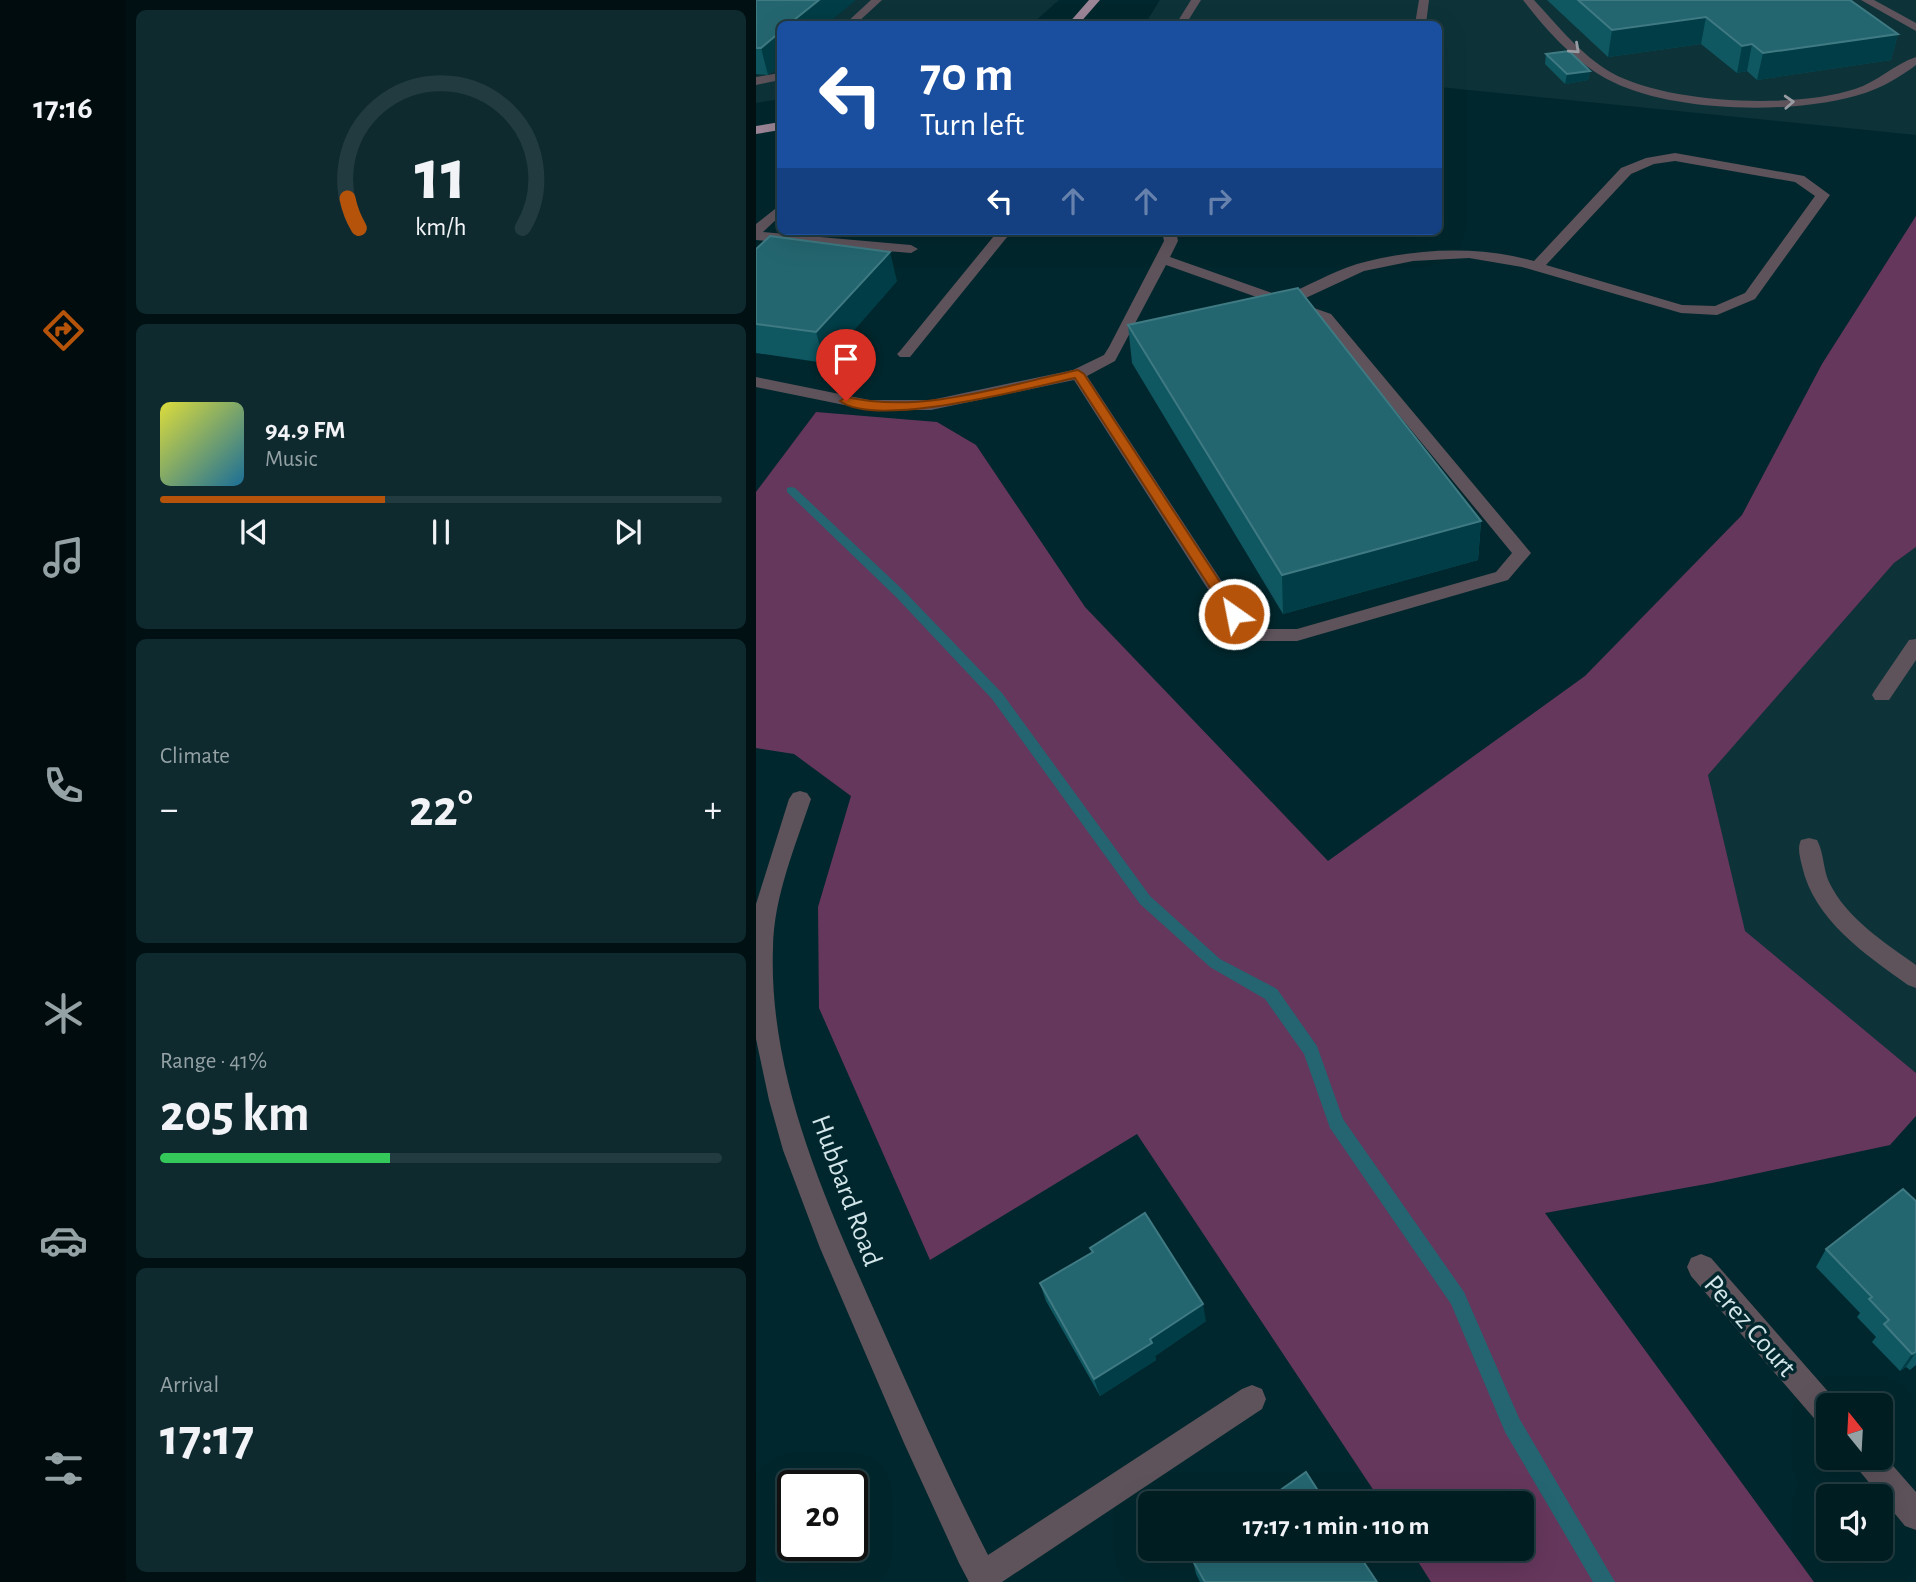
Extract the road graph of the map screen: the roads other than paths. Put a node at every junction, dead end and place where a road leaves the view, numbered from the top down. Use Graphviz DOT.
graph roads {
  1 [pos="877,0"];
  2 [pos="1095,0"];
  3 [pos="1196,0"];
  4 [pos="1424,0"];
  5 [pos="1528,0"];
  6 [pos="1866,0"];
  7 [pos="853,21"];
  8 [pos="1076,21"];
  9 [pos="1183,21"];
  10 [pos="1421,21"];
  11 [pos="1916,28"];
  12 [pos="1916,60"];
  13 [pos="777,77"];
  14 [pos="756,81"];
  15 [pos="777,126"];
  16 [pos="756,130"];
  17 [pos="777,212"];
  18 [pos="756,234"];
  19 [pos="1002,235"];
  20 [pos="1170,235"];
  21 [pos="911,250"];
  22 [pos="1162,259"];
  23 [pos="1537,266"];
  24 [pos="1284,302"];
  25 [pos="905,354"];
  26 [pos="1078,374"];
  27 [pos="756,382"];
  28 [pos="1916,645"];
  29 [pos="1882,695"];
  30 [pos="800,799"];
  31 [pos="1809,846"];
  32 [pos="1916,978"];
  33 [pos="1701,1267"];
  34 [pos="1252,1399"];
  35 [pos="1816,1399"];
  36 [pos="1877,1470"];
  37 [pos="1916,1515"];
  38 [pos="984,1580"];
  1 -- 7 [label="street"];
  2 -- 8 [label="main road"];
  3 -- 9 [label="street"];
  4 -- 10 [label="street"];
  5 -- 12 [label="street, one-way"];
  6 -- 11 [label="street"];
  13 -- 14 [label="street"];
  15 -- 16 [label="main road"];
  17 -- 18 [label="street"];
  18 -- 21 [label="street"];
  19 -- 25 [label="street"];
  20 -- 22 [label="street"];
  22 -- 24 [label="street"];
  22 -- 26 [label="street"];
  23 -- 23 [label="street"];
  23 -- 24 [label="street"];
  24 -- 26 [label="street"];
  26 -- 27 [label="street"];
  28 -- 29 [label="street"];
  30 -- 38 [label="street, Hubbard Road"];
  31 -- 32 [label="street"];
  33 -- 35 [label="street, Perez Court"];
  34 -- 38 [label="street"];
  36 -- 37 [label="street"];
}
